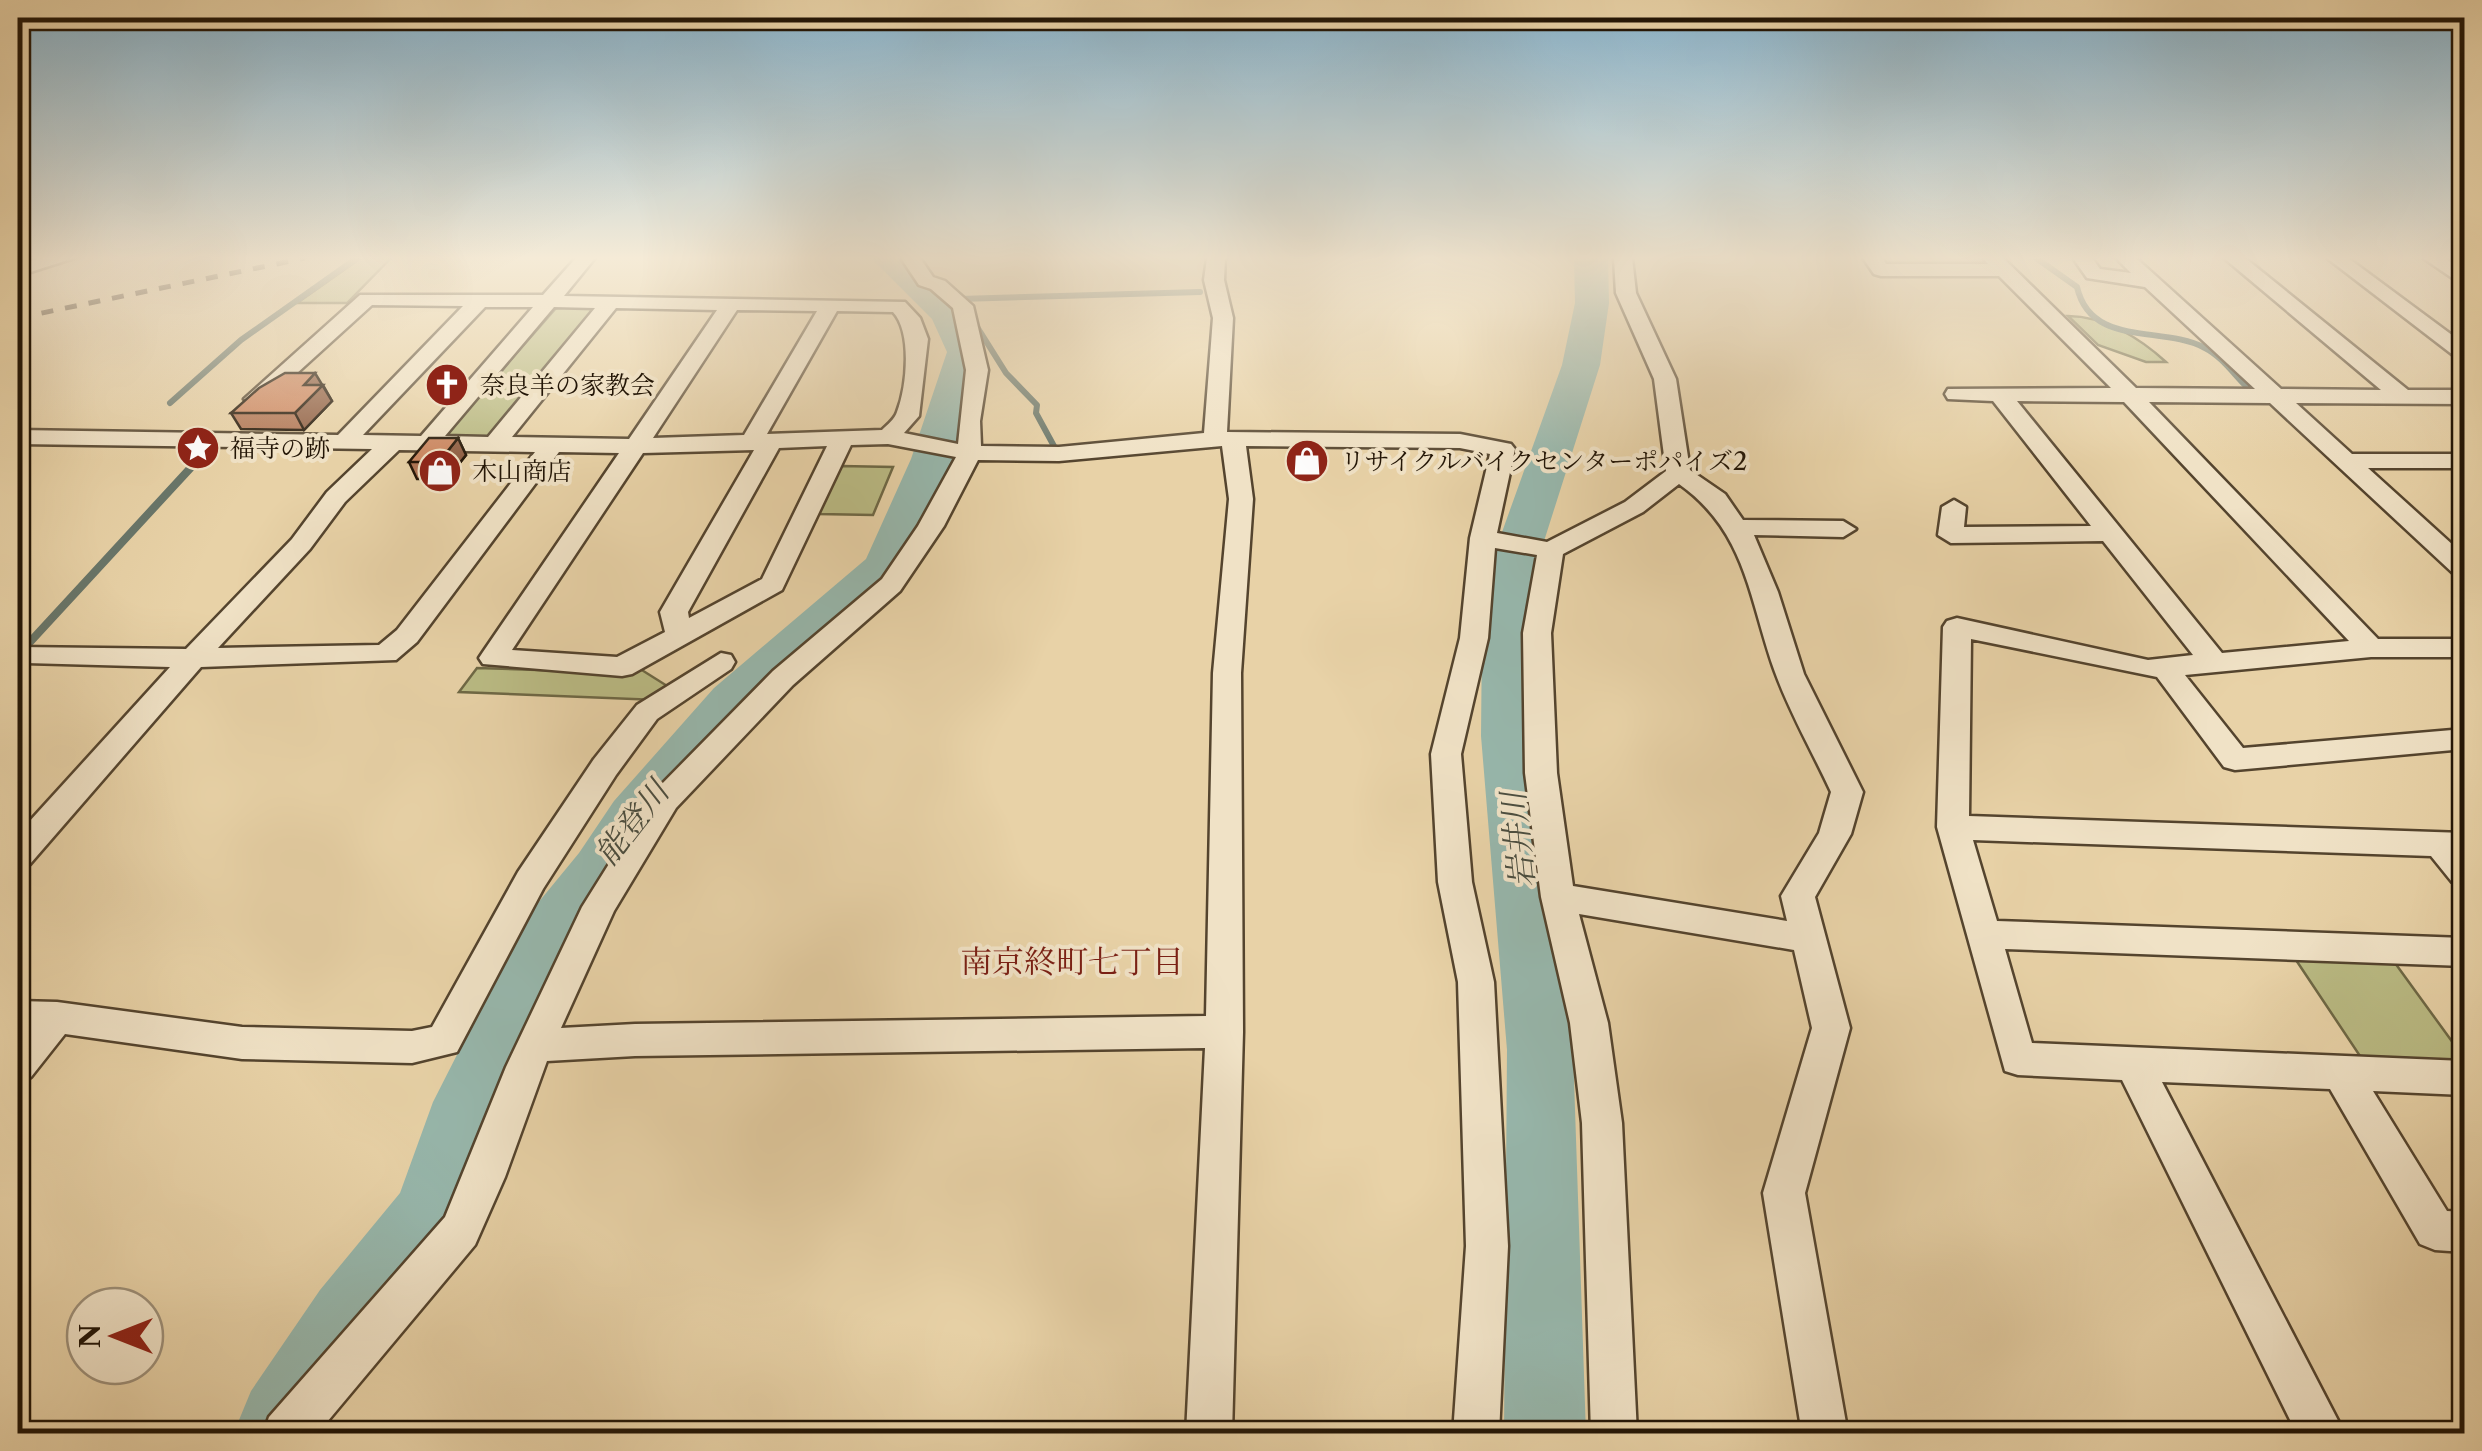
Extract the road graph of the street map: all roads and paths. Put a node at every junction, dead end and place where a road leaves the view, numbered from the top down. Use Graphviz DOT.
graph roads {
  1 [pos="336,326"];
  2 [pos="456,326"];
  3 [pos="528,326"];
  4 [pos="591,326"];
  5 [pos="716,326"];
  6 [pos="820,326"];
  7 [pos="913,326"];
  8 [pos="969,326"];
  9 [pos="1223,326"];
  10 [pos="1641,326"];
  11 [pos="2060,326"];
  12 [pos="2198,326"];
  13 [pos="2316,326"];
  14 [pos="2426,326"];
  15 [pos="2464,354"];
  16 [pos="1956,394"];
  17 [pos="2000,394"];
  18 [pos="2130,395"];
  19 [pos="2275,396"];
  20 [pos="2402,396"];
  21 [pos="2464,396"];
  22 [pos="18,437"];
  23 [pos="212,438"];
  24 [pos="1224,439"];
  25 [pos="898,440"];
  26 [pos="345,441"];
  27 [pos="841,441"];
  28 [pos="392,443"];
  29 [pos="426,444"];
  30 [pos="760,444"];
  31 [pos="493,446"];
  32 [pos="550,446"];
  33 [pos="634,446"];
  34 [pos="964,452"];
  35 [pos="2346,461"];
  36 [pos="2464,461"];
  37 [pos="1678,473"];
  38 [pos="1954,507"];
  39 [pos="1736,527"];
  40 [pos="1843,529"];
  41 [pos="2111,534"];
  42 [pos="1489,539"];
  43 [pos="2436,544"];
  44 [pos="2464,544"];
  45 [pos="1546,549"];
  46 [pos="2464,569"];
  47 [pos="680,636"];
  48 [pos="2371,648"];
  49 [pos="2461,651"];
  50 [pos="26,654"];
  51 [pos="194,658"];
  52 [pos="2213,661"];
  53 [pos="721,662"];
  54 [pos="2164,667"];
  55 [pos="2464,740"];
  56 [pos="1953,828"];
  57 [pos="2452,844"];
  58 [pos="18,855"];
  59 [pos="2464,873"];
  60 [pos="1558,897"];
  61 [pos="1981,934"];
  62 [pos="1808,938"];
  63 [pos="2464,952"];
  64 [pos="18,1016"];
  65 [pos="57,1016"];
  66 [pos="1224,1032"];
  67 [pos="536,1046"];
  68 [pos="2133,1064"];
  69 [pos="18,1065"];
  70 [pos="2341,1073"];
  71 [pos="2464,1078"];
  72 [pos="2464,1232"];
  73 [pos="286,1434"];
  74 [pos="1209,1434"];
  75 [pos="1476,1434"];
  76 [pos="1614,1434"];
  77 [pos="1824,1434"];
  78 [pos="2322,1434"];
  1 -- 23 [label="street"];
  2 -- 26 [label="street"];
  3 -- 29 [label="street"];
  4 -- 31 [label="street"];
  5 -- 33 [label="street"];
  6 -- 30 [label="street"];
  7 -- 25 [label="street"];
  8 -- 34 [label="street"];
  9 -- 24 [label="street"];
  10 -- 37 [label="street"];
  11 -- 18 [label="street"];
  12 -- 19 [label="street"];
  13 -- 20 [label="street"];
  14 -- 15 [label="street"];
  16 -- 17 [label="street"];
  17 -- 18 [label="street"];
  17 -- 41 [label="street"];
  18 -- 19 [label="street"];
  18 -- 48 [label="street"];
  19 -- 20 [label="street"];
  19 -- 35 [label="street"];
  20 -- 21 [label="street"];
  22 -- 23 [label="street"];
  23 -- 26 [label="street"];
  24 -- 34 [label="street"];
  24 -- 42 [label="street"];
  24 -- 66 [label="street"];
  25 -- 27 [label="street"];
  25 -- 34 [label="street"];
  26 -- 28 [label="street"];
  27 -- 30 [label="street"];
  27 -- 47 [label="street"];
  28 -- 29 [label="street"];
  28 -- 51 [label="street"];
  29 -- 31 [label="street"];
  30 -- 33 [label="street"];
  30 -- 47 [label="street"];
  31 -- 32 [label="street"];
  32 -- 33 [label="street"];
  32 -- 51 [label="street"];
  33 -- 47 [label="street"];
  34 -- 67 [label="street"];
  35 -- 36 [label="street"];
  35 -- 43 [label="street"];
  37 -- 39 [label="street"];
  37 -- 45 [label="street"];
  38 -- 41 [label="street"];
  39 -- 40 [label="street"];
  39 -- 62 [label="street"];
  41 -- 52 [label="street"];
  42 -- 45 [label="street"];
  42 -- 75 [label="street"];
  43 -- 44 [label="street"];
  43 -- 46 [label="street"];
  45 -- 60 [label="street"];
  48 -- 49 [label="street"];
  48 -- 52 [label="street"];
  50 -- 51 [label="street"];
  51 -- 58 [label="street"];
  52 -- 54 [label="street"];
  53 -- 65 [label="street"];
  54 -- 55 [label="street"];
  54 -- 56 [label="street"];
  56 -- 57 [label="street"];
  56 -- 61 [label="street"];
  57 -- 59 [label="street"];
  60 -- 62 [label="street"];
  60 -- 76 [label="street"];
  61 -- 63 [label="street"];
  61 -- 68 [label="street"];
  62 -- 77 [label="street"];
  64 -- 65 [label="street"];
  65 -- 69 [label="street"];
  66 -- 67 [label="street"];
  66 -- 74 [label="street"];
  67 -- 73 [label="street"];
  68 -- 70 [label="street"];
  68 -- 78 [label="street"];
  70 -- 71 [label="street"];
  70 -- 72 [label="street"];
}
